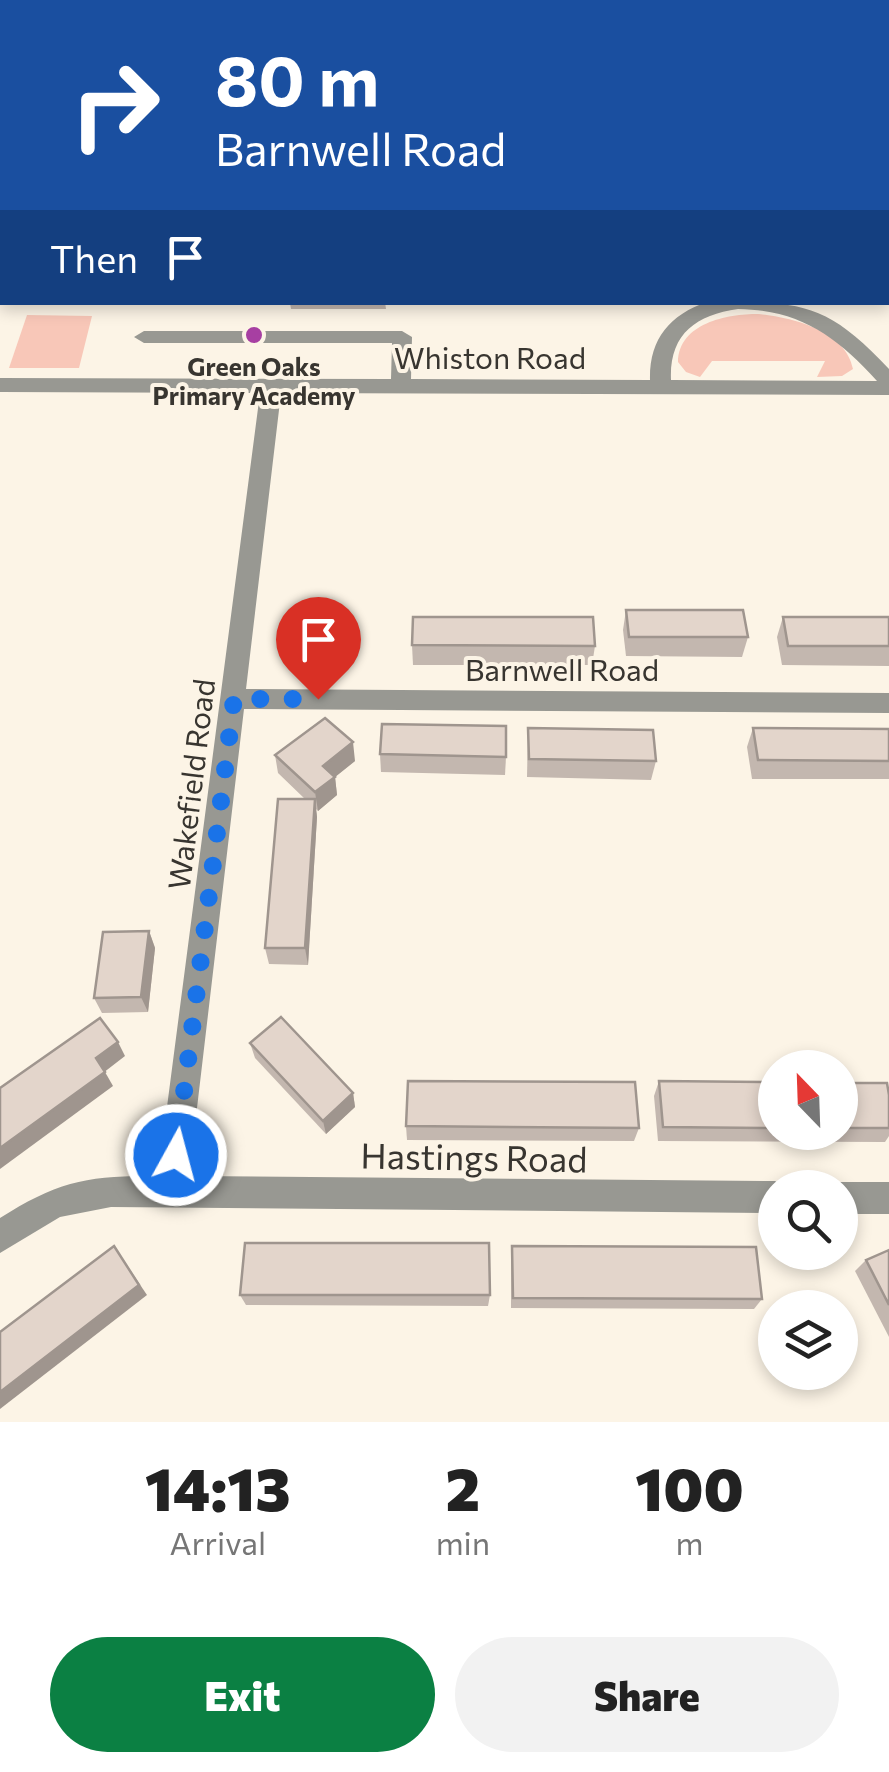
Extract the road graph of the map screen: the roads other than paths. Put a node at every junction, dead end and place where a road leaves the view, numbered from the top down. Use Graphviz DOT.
graph roads {
  1 [pos="727,305"];
  2 [pos="754,305"];
  3 [pos="144,337"];
  4 [pos="0,384"];
  5 [pos="889,385"];
  6 [pos="270,386"];
  7 [pos="400,386"];
  8 [pos="660,386"];
  9 [pos="234,699"];
  10 [pos="889,703"];
  11 [pos="172,1190"];
  12 [pos="758,1197"];
  13 [pos="858,1198"];
  14 [pos="889,1198"];
  15 [pos="0,1237"];
  1 -- 8 [label="street, Whiston Road"];
  2 -- 5 [label="street, Whiston Road"];
  3 -- 7 [label="street"];
  4 -- 6 [label="street, Whiston Road"];
  5 -- 8 [label="street, Whiston Road"];
  6 -- 7 [label="street, Whiston Road"];
  6 -- 9 [label="street, Wakefield Road"];
  7 -- 8 [label="street, Whiston Road"];
  9 -- 10 [label="street, Barnwell Road"];
  9 -- 11 [label="street, Wakefield Road"];
  11 -- 12 [label="street, Hastings Road"];
  11 -- 15 [label="street, Hastings Road"];
  13 -- 14 [label="street"];
}
